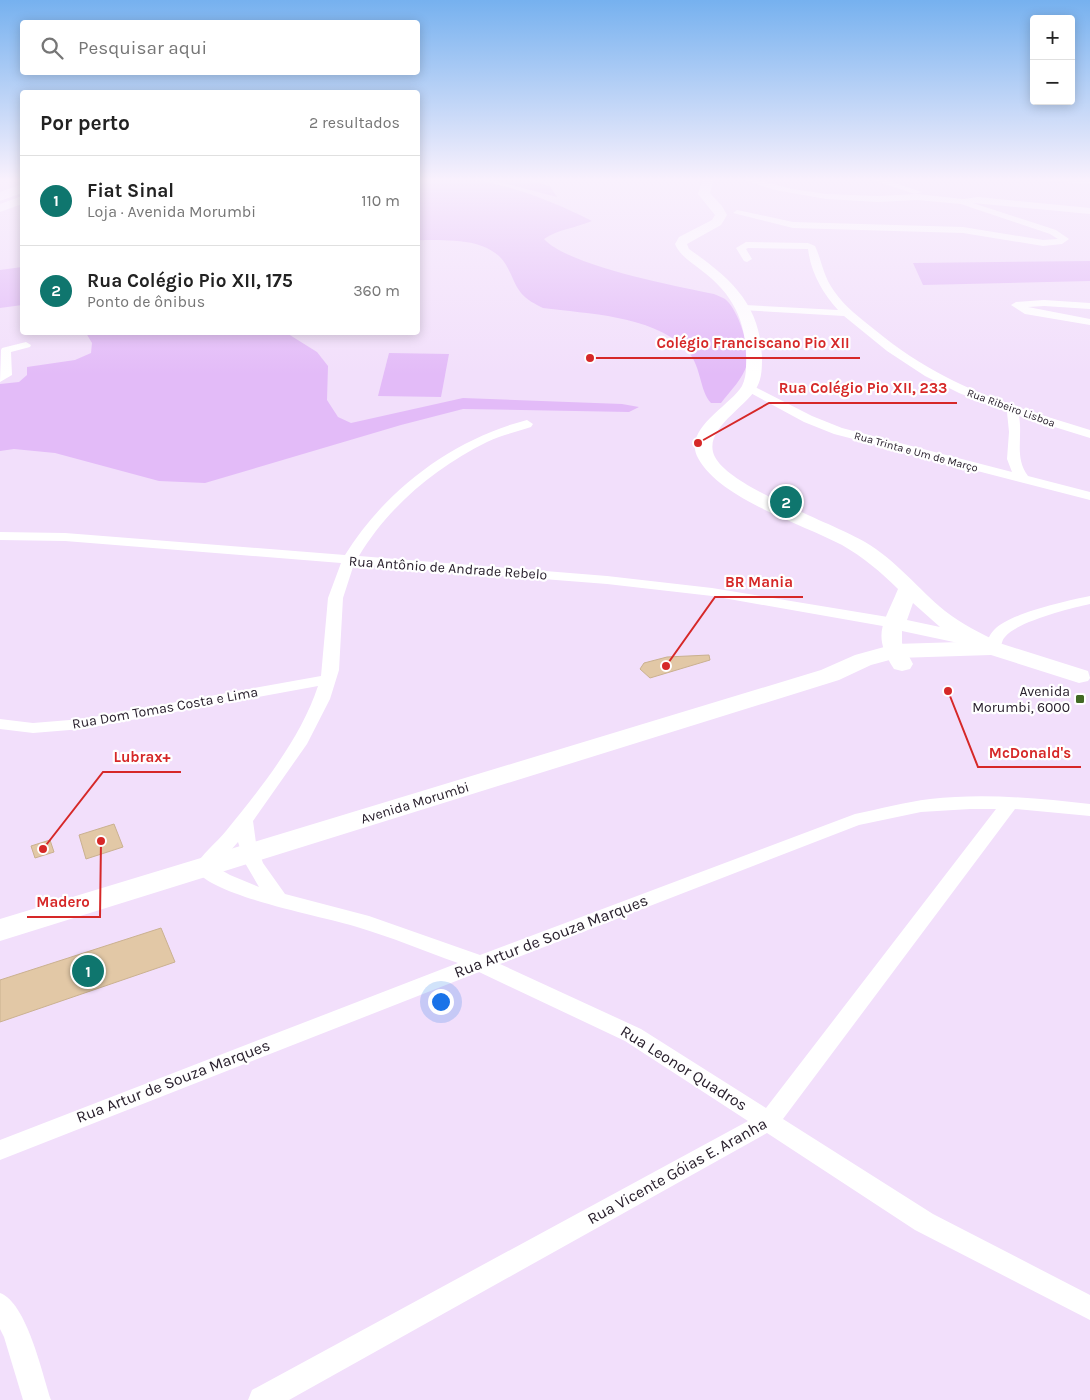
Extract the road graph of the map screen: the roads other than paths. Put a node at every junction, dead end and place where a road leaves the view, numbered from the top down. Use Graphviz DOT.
graph roads {
  1 [pos="680,243"];
  2 [pos="747,259"];
  3 [pos="1090,306"];
  4 [pos="745,308"];
  5 [pos="847,314"];
  6 [pos="1090,322"];
  7 [pos="26,345"];
  8 [pos="0,379"];
  9 [pos="749,388"];
  10 [pos="1012,410"];
  11 [pos="527,424"];
  12 [pos="1090,434"];
  13 [pos="1024,480"];
  14 [pos="1090,496"];
  15 [pos="0,536"];
  16 [pos="349,561"];
  17 [pos="909,588"];
  18 [pos="1090,600"];
  19 [pos="894,623"];
  20 [pos="993,648"];
  21 [pos="904,660"];
  22 [pos="1085,677"];
  23 [pos="329,679"];
  24 [pos="0,724"];
  25 [pos="1010,803"];
  26 [pos="1090,810"];
  27 [pos="245,822"];
  28 [pos="250,854"];
  29 [pos="202,868"];
  30 [pos="278,898"];
  31 [pos="0,930"];
  32 [pos="479,963"];
  33 [pos="769,1121"];
  34 [pos="0,1150"];
  35 [pos="0,1305"];
  36 [pos="1090,1308"];
  37 [pos="37,1400"];
  38 [pos="262,1400"];
  1 -- 4 [label="street"];
  2 -- 5 [label="street, Rua Ribeiro Lisboa"];
  3 -- 6 [label="street"];
  4 -- 5 [label="street"];
  4 -- 9 [label="street"];
  5 -- 10 [label="street, Rua Ribeiro Lisboa"];
  7 -- 8 [label="street"];
  9 -- 13 [label="street, Rua Trinta e Um de Março"];
  9 -- 17 [label="street"];
  10 -- 12 [label="street, Rua Ribeiro Lisboa"];
  10 -- 13 [label="street"];
  11 -- 16 [label="street"];
  13 -- 14 [label="street, Rua Trinta e Um de Março"];
  15 -- 16 [label="street, Rua Antônio de Andrade Rebelo"];
  16 -- 19 [label="street, Rua Antônio de Andrade Rebelo"];
  16 -- 23 [label="street"];
  17 -- 19 [label="street"];
  17 -- 20 [label="street"];
  18 -- 20 [label="street"];
  19 -- 20 [label="street"];
  19 -- 21 [label="street"];
  20 -- 21 [label="main road"];
  20 -- 22 [label="main road, Avenida Morumbi"];
  21 -- 22 [label="main road, Avenida Morumbi"];
  21 -- 28 [label="main road, Avenida Morumbi"];
  23 -- 24 [label="street, Rua Dom Tomas Costa e Lima"];
  23 -- 27 [label="street"];
  25 -- 26 [label="street, Rua Artur de Souza Marques"];
  25 -- 32 [label="street, Rua Artur de Souza Marques"];
  25 -- 33 [label="street, Rua Vicente Góias E. Aranha"];
  27 -- 28 [label="street"];
  27 -- 29 [label="street"];
  28 -- 29 [label="main road, Avenida Morumbi"];
  28 -- 30 [label="street"];
  29 -- 30 [label="street, Rua Leonor Quadros"];
  29 -- 31 [label="main road, Avenida Morumbi"];
  30 -- 32 [label="street, Rua Leonor Quadros"];
  32 -- 33 [label="street, Rua Leonor Quadros"];
  32 -- 34 [label="street, Rua Artur de Souza Marques"];
  33 -- 36 [label="street, Rua Leonor Quadros"];
  33 -- 38 [label="street, Rua Vicente Góias E. Aranha"];
  35 -- 37 [label="street"];
}
